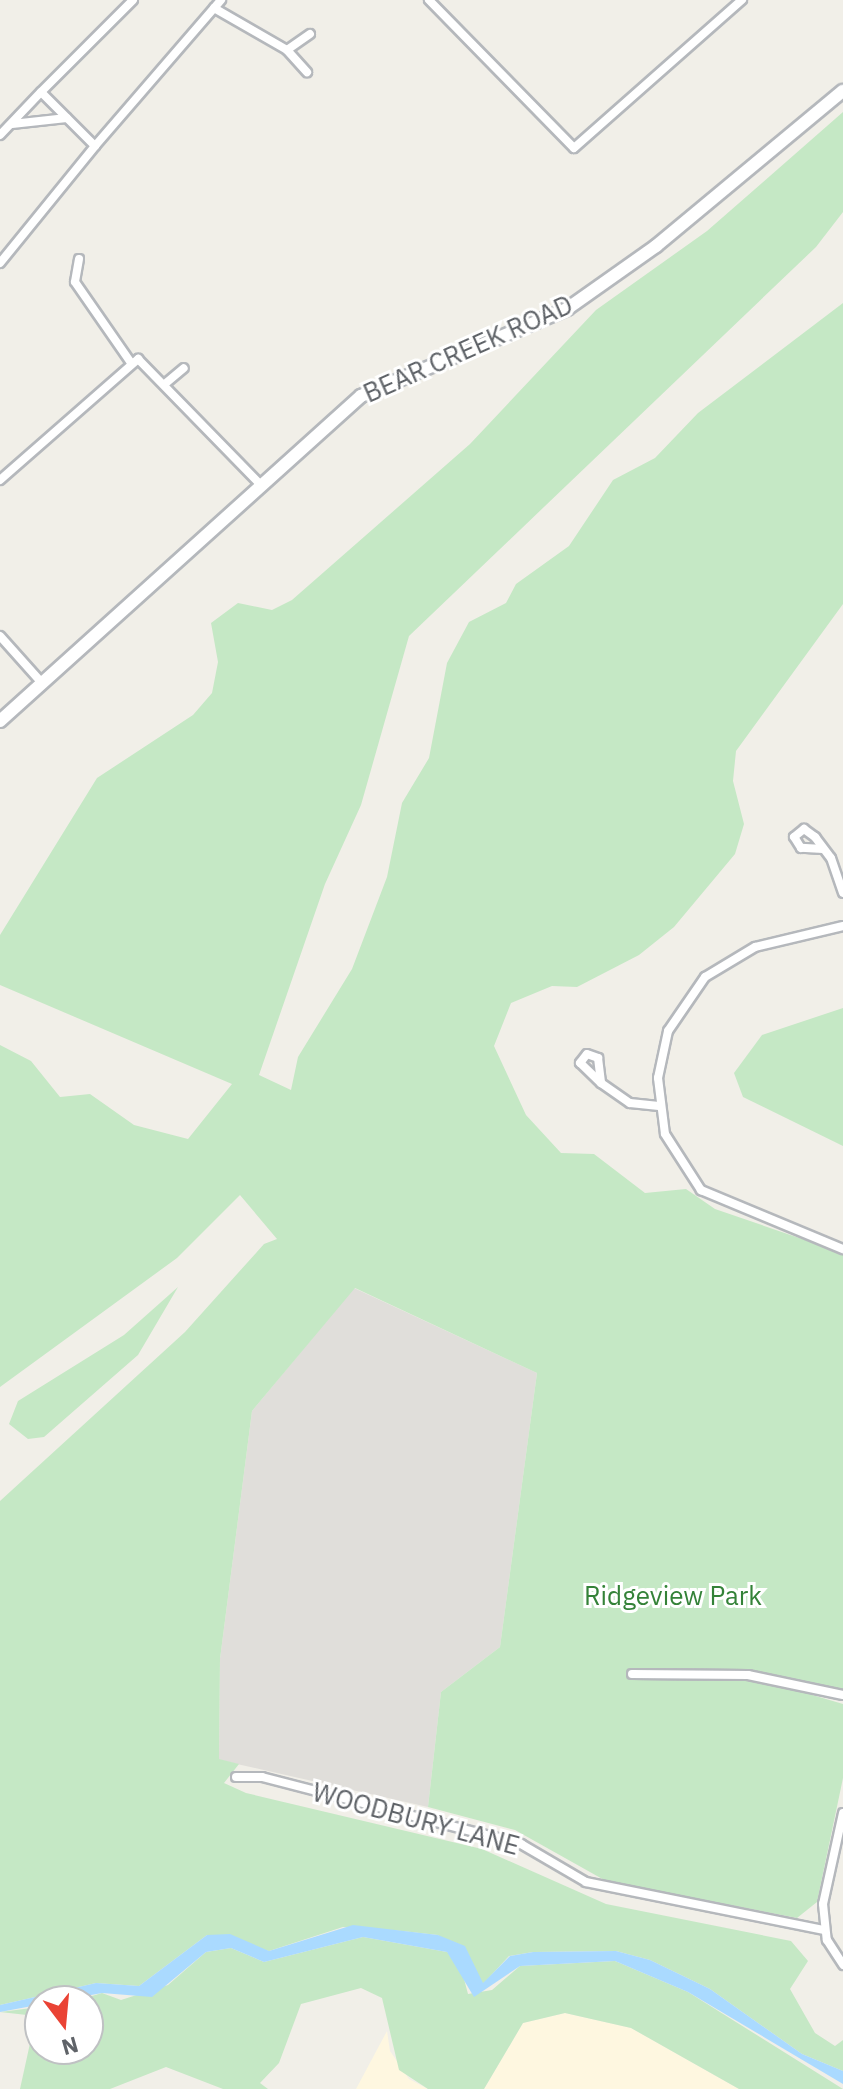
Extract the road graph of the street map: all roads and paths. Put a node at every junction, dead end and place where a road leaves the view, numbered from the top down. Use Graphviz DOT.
graph roads {
  1 [pos="133,0"];
  2 [pos="221,0"];
  3 [pos="429,0"];
  4 [pos="742,0"];
  5 [pos="214,8"];
  6 [pos="310,34"];
  7 [pos="287,50"];
  8 [pos="307,72"];
  9 [pos="843,91"];
  10 [pos="41,92"];
  11 [pos="67,118"];
  12 [pos="12,124"];
  13 [pos="0,135"];
  14 [pos="95,146"];
  15 [pos="79,259"];
  16 [pos="0,263"];
  17 [pos="131,363"];
  18 [pos="184,368"];
  19 [pos="166,383"];
  20 [pos="0,480"];
  21 [pos="262,486"];
  22 [pos="0,636"];
  23 [pos="42,683"];
  24 [pos="0,721"];
  25 [pos="823,849"];
  26 [pos="843,893"];
  27 [pos="843,926"];
  28 [pos="601,1083"];
  29 [pos="659,1106"];
  30 [pos="843,1249"];
  31 [pos="632,1674"];
  32 [pos="843,1695"];
  33 [pos="236,1777"];
  34 [pos="843,1813"];
  35 [pos="824,1930"];
  36 [pos="843,1965"];
  1 -- 10 [label="street"];
  2 -- 5 [label="street"];
  3 -- 4 [label="street"];
  5 -- 7 [label="street"];
  5 -- 14 [label="street"];
  6 -- 7 [label="street"];
  7 -- 8 [label="street"];
  9 -- 21 [label="street, BEAR CREEK ROAD"];
  10 -- 11 [label="street"];
  10 -- 12 [label="street"];
  11 -- 12 [label="street"];
  11 -- 14 [label="street"];
  12 -- 13 [label="street"];
  14 -- 16 [label="street"];
  15 -- 17 [label="street"];
  17 -- 19 [label="street"];
  17 -- 20 [label="street"];
  18 -- 19 [label="street"];
  19 -- 21 [label="street"];
  21 -- 23 [label="street, BEAR CREEK ROAD"];
  22 -- 23 [label="street"];
  23 -- 24 [label="street, BEAR CREEK ROAD"];
  25 -- 26 [label="street"];
  27 -- 29 [label="street"];
  28 -- 29 [label="street"];
  29 -- 30 [label="street"];
  31 -- 32 [label="street"];
  33 -- 35 [label="street, WOODBURY LANE"];
  34 -- 35 [label="street"];
  35 -- 36 [label="street"];
}
